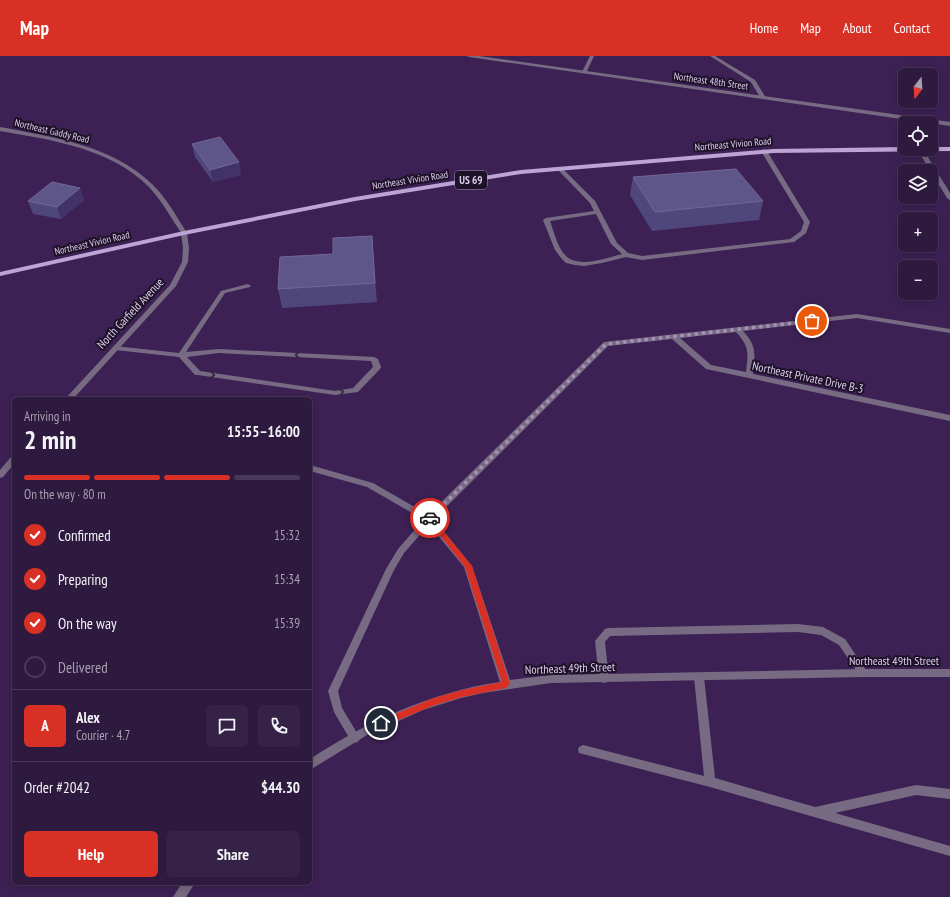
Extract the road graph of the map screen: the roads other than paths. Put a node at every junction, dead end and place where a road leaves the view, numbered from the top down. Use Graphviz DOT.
graph roads {
  1 [pos="469,56"];
  2 [pos="592,56"];
  3 [pos="712,56"];
  4 [pos="490,57"];
  5 [pos="584,72"];
  6 [pos="764,98"];
  7 [pos="950,124"];
  8 [pos="0,129"];
  9 [pos="898,149"];
  10 [pos="938,149"];
  11 [pos="950,149"];
  12 [pos="764,151"];
  13 [pos="924,156"];
  14 [pos="560,169"];
  15 [pos="950,198"];
  16 [pos="598,212"];
  17 [pos="184,233"];
  18 [pos="626,255"];
  19 [pos="0,274"];
  20 [pos="248,286"];
  21 [pos="738,329"];
  22 [pos="950,331"];
  23 [pos="673,336"];
  24 [pos="115,348"];
  25 [pos="181,355"];
  26 [pos="749,376"];
  27 [pos="72,397"];
  28 [pos="950,418"];
  29 [pos="12,461"];
  30 [pos="312,469"];
  31 [pos="0,475"];
  32 [pos="429,519"];
  33 [pos="863,673"];
  34 [pos="950,673"];
  35 [pos="699,677"];
  36 [pos="604,679"];
  37 [pos="506,684"];
  38 [pos="355,738"];
  39 [pos="584,750"];
  40 [pos="312,765"];
  41 [pos="710,782"];
  42 [pos="950,794"];
  43 [pos="814,812"];
  44 [pos="950,851"];
  45 [pos="188,885"];
  46 [pos="179,897"];
  1 -- 4 [label="street, Northeast 48th Street"];
  2 -- 5 [label="street"];
  3 -- 6 [label="street"];
  4 -- 5 [label="street, Northeast 48th Street"];
  5 -- 6 [label="street, Northeast 48th Street"];
  6 -- 7 [label="street, Northeast 48th Street"];
  8 -- 17 [label="street, Northeast Gaddy Road"];
  9 -- 12 [label="main road, Northeast Vivion Road / US 69"];
  10 -- 11 [label="main road, Northeast Vivion Road / US 69"];
  12 -- 14 [label="main road, Northeast Vivion Road / US 69"];
  12 -- 18 [label="street"];
  13 -- 15 [label="street"];
  14 -- 16 [label="street"];
  14 -- 17 [label="main road, Northeast Vivion Road / US 69"];
  16 -- 18 [label="street"];
  16 -- 18 [label="street"];
  17 -- 19 [label="main road, Northeast Vivion Road / US 69"];
  17 -- 24 [label="street, North Garfield Avenue"];
  20 -- 25 [label="street"];
  21 -- 22 [label="street"];
  21 -- 23 [label="street"];
  21 -- 26 [label="street"];
  23 -- 26 [label="street, Northeast Private Drive B-3"];
  23 -- 32 [label="street"];
  24 -- 25 [label="street"];
  24 -- 27 [label="street, North Garfield Avenue"];
  25 -- 25 [label="street, one-way"];
  26 -- 28 [label="street, Northeast Private Drive B-3"];
  29 -- 31 [label="street"];
  30 -- 32 [label="street"];
  32 -- 37 [label="street"];
  32 -- 38 [label="street"];
  33 -- 34 [label="street, Northeast 49th Street"];
  33 -- 35 [label="street, Northeast 49th Street"];
  33 -- 36 [label="street"];
  35 -- 36 [label="street, Northeast 49th Street"];
  35 -- 41 [label="street"];
  36 -- 37 [label="street, Northeast 49th Street"];
  37 -- 38 [label="street, Northeast 49th Street"];
  38 -- 40 [label="street, Northeast 49th Street"];
  39 -- 41 [label="street"];
  41 -- 43 [label="street"];
  42 -- 43 [label="street"];
  43 -- 44 [label="street"];
  45 -- 46 [label="street"];
}
